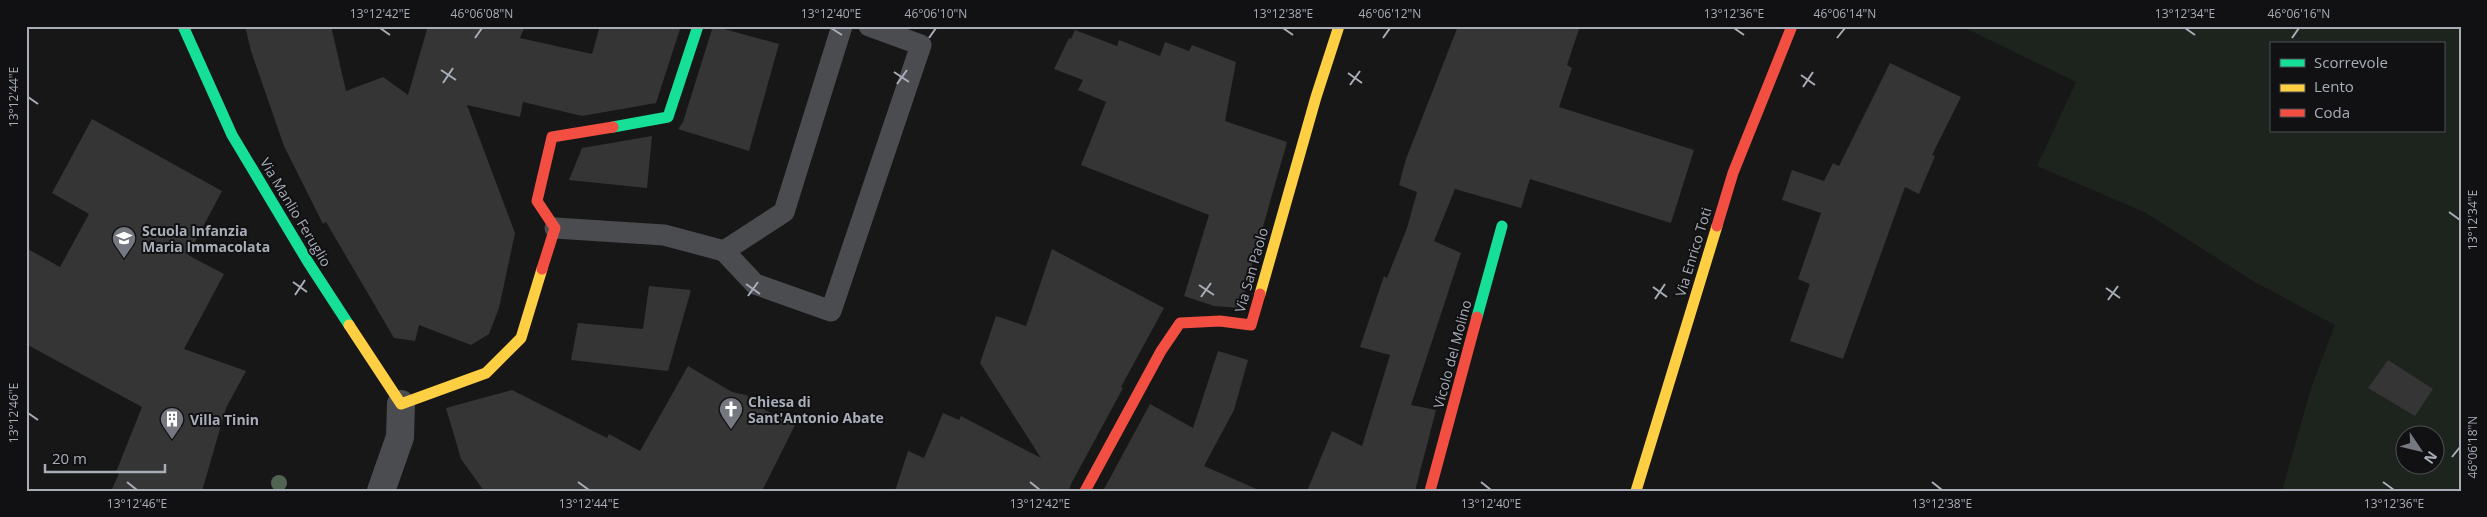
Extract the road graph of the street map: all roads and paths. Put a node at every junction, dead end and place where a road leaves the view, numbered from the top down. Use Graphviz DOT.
graph roads {
  1 [pos="183,26"];
  2 [pos="698,26"];
  3 [pos="842,26"];
  4 [pos="869,26"];
  5 [pos="1338,26"];
  6 [pos="1792,26"];
  7 [pos="1502,226"];
  8 [pos="555,228"];
  9 [pos="724,251"];
  10 [pos="401,404"];
  11 [pos="381,491"];
  12 [pos="1085,491"];
  13 [pos="1430,491"];
  14 [pos="1636,491"];
  1 -- 10 [label="street, Via Manlio Feruglio"];
  2 -- 8 [label="street"];
  3 -- 9 [label="lane"];
  4 -- 9 [label="lane"];
  5 -- 12 [label="street, Via San Paolo"];
  6 -- 14 [label="street, Via Enrico Toti"];
  7 -- 13 [label="street, Vicolo del Molino"];
  8 -- 9 [label="lane"];
  8 -- 10 [label="street"];
  10 -- 11 [label="street"];
}
